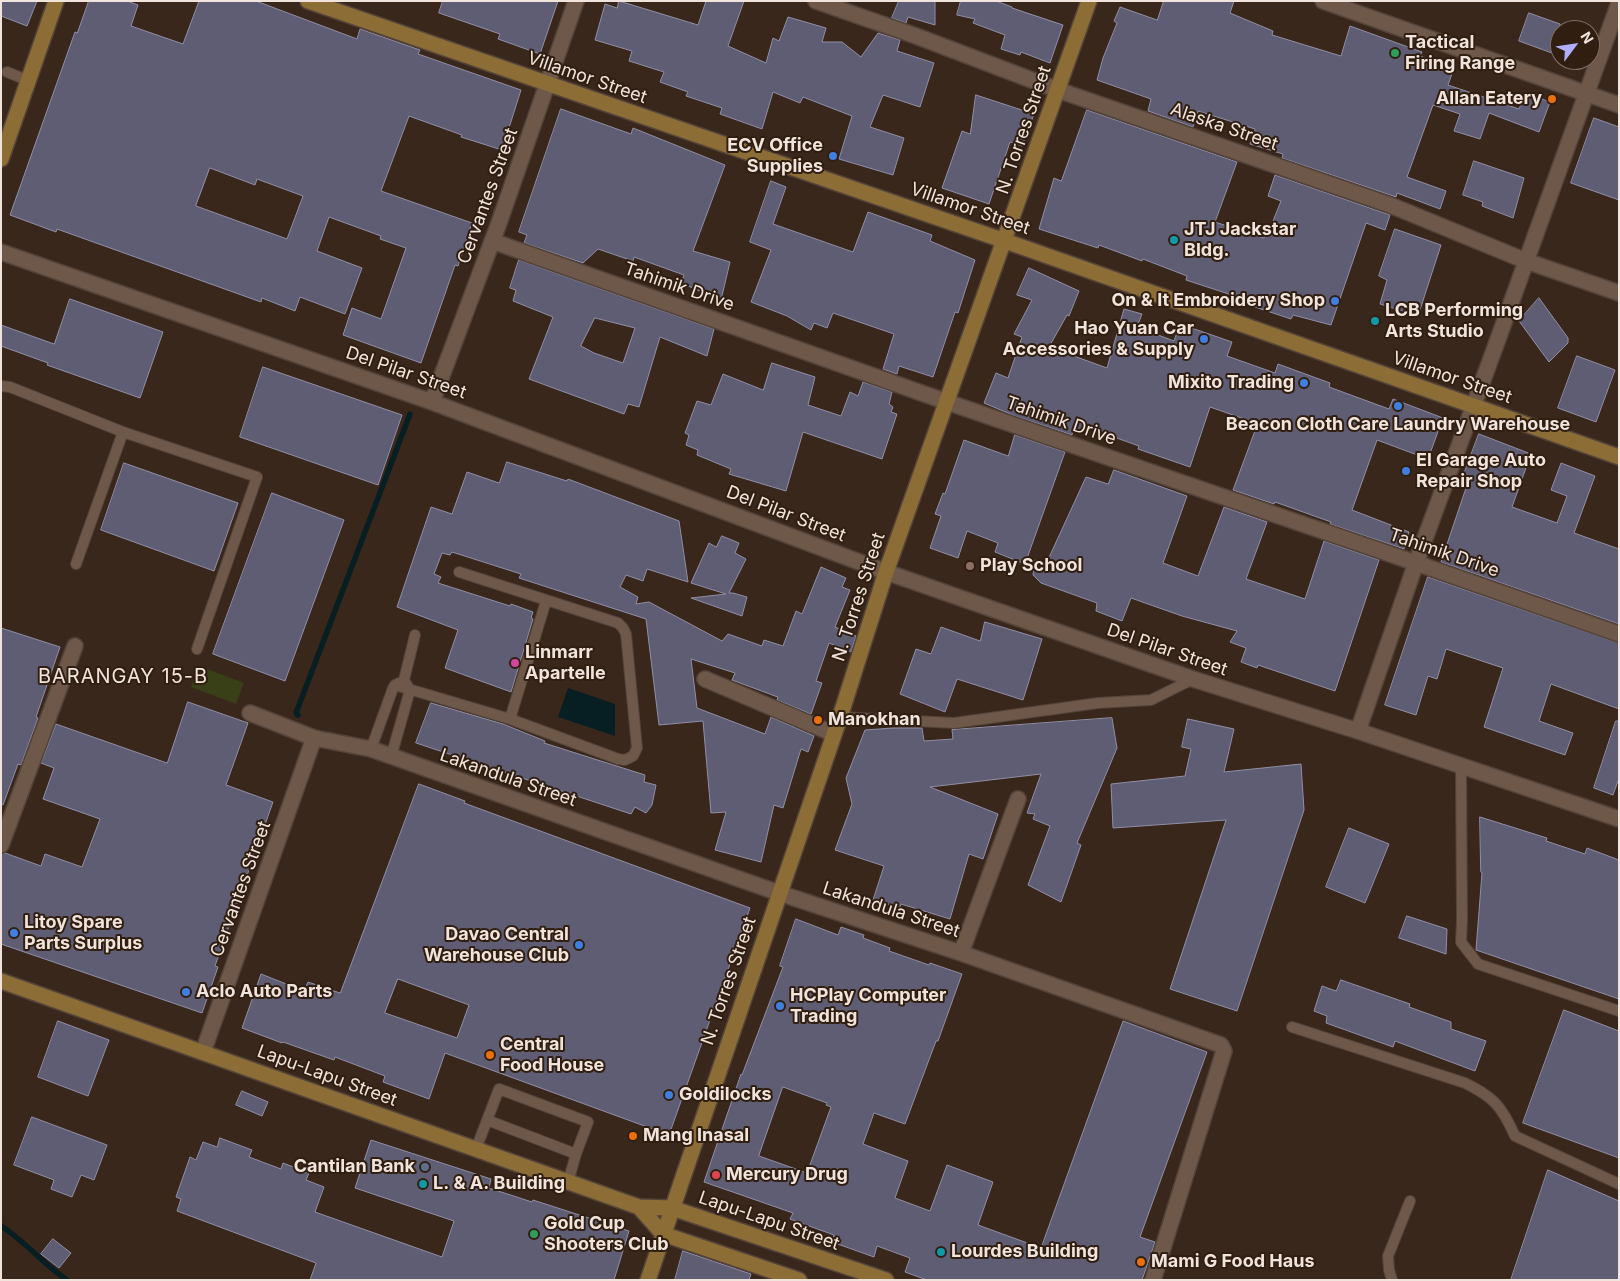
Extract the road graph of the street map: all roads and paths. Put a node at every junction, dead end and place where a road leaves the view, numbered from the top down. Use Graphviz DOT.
graph roads {
  1 [pos="56,1"];
  2 [pos="308,1"];
  3 [pos="576,1"];
  4 [pos="816,1"];
  5 [pos="1089,1"];
  6 [pos="1323,1"];
  7 [pos="1619,3"];
  8 [pos="7,72"];
  9 [pos="29,81"];
  10 [pos="548,84"];
  11 [pos="1058,90"];
  12 [pos="1586,94"];
  13 [pos="1619,105"];
  14 [pos="1,159"];
  15 [pos="492,241"];
  16 [pos="1005,241"];
  17 [pos="1,252"];
  18 [pos="1526,261"];
  19 [pos="1619,293"];
  20 [pos="4,385"];
  21 [pos="432,402"];
  22 [pos="947,402"];
  23 [pos="1474,406"];
  24 [pos="123,432"];
  25 [pos="1619,458"];
  26 [pos="1416,563"];
  27 [pos="76,564"];
  28 [pos="459,572"];
  29 [pos="886,572"];
  30 [pos="546,601"];
  31 [pos="1619,634"];
  32 [pos="415,635"];
  33 [pos="75,646"];
  34 [pos="197,649"];
  35 [pos="704,679"];
  36 [pos="1193,679"];
  37 [pos="400,682"];
  38 [pos="410,690"];
  39 [pos="250,713"];
  40 [pos="840,717"];
  41 [pos="510,719"];
  42 [pos="1358,731"];
  43 [pos="834,734"];
  44 [pos="314,738"];
  45 [pos="371,749"];
  46 [pos="391,757"];
  47 [pos="1461,766"];
  48 [pos="1018,800"];
  49 [pos="1619,819"];
  50 [pos="1,845"];
  51 [pos="779,893"];
  52 [pos="961,953"];
  53 [pos="1,981"];
  54 [pos="1619,1011"];
  55 [pos="1292,1027"];
  56 [pos="203,1052"];
  57 [pos="488,1120"];
  58 [pos="476,1149"];
  59 [pos="576,1154"];
  60 [pos="568,1182"];
  61 [pos="1619,1184"];
  62 [pos="1410,1201"];
  63 [pos="639,1207"];
  64 [pos="672,1208"];
  65 [pos="663,1234"];
  66 [pos="790,1278"];
  67 [pos="648,1280"];
  68 [pos="886,1280"];
  69 [pos="1153,1280"];
  70 [pos="1392,1280"];
  1 -- 9 [label="street"];
  2 -- 10 [label="street, Villamor Street"];
  3 -- 10 [label="street, Cervantes Street"];
  4 -- 11 [label="street, Alaska Street"];
  5 -- 11 [label="street, N. Torres Street"];
  6 -- 12 [label="street"];
  7 -- 12 [label="street"];
  8 -- 9 [label="lane"];
  9 -- 14 [label="street"];
  10 -- 15 [label="street, Cervantes Street"];
  10 -- 16 [label="street, Villamor Street"];
  11 -- 16 [label="street, N. Torres Street"];
  11 -- 18 [label="street, Alaska Street"];
  12 -- 13 [label="street"];
  12 -- 18 [label="street"];
  15 -- 21 [label="street, Cervantes Street"];
  15 -- 22 [label="street, Tahimik Drive"];
  16 -- 22 [label="street, N. Torres Street"];
  16 -- 23 [label="street, Villamor Street"];
  17 -- 21 [label="street, Del Pilar Street"];
  18 -- 19 [label="street, Alaska Street"];
  18 -- 23 [label="street"];
  20 -- 24 [label="lane"];
  21 -- 29 [label="street, Del Pilar Street"];
  22 -- 26 [label="street, Tahimik Drive"];
  22 -- 29 [label="street, N. Torres Street"];
  23 -- 25 [label="street, Villamor Street"];
  23 -- 26 [label="street"];
  24 -- 27 [label="lane"];
  24 -- 34 [label="lane"];
  26 -- 31 [label="street, Tahimik Drive"];
  26 -- 42 [label="street"];
  28 -- 30 [label="lane"];
  29 -- 36 [label="street, Del Pilar Street"];
  29 -- 40 [label="street, N. Torres Street"];
  30 -- 41 [label="lane"];
  30 -- 41 [label="lane"];
  32 -- 37 [label="lane"];
  33 -- 50 [label="street"];
  35 -- 43 [label="street"];
  36 -- 40 [label="lane"];
  36 -- 42 [label="street, Del Pilar Street"];
  37 -- 38 [label="lane"];
  37 -- 45 [label="lane"];
  38 -- 41 [label="lane"];
  38 -- 46 [label="lane"];
  39 -- 44 [label="street, Lakandula Street"];
  40 -- 43 [label="street, N. Torres Street"];
  42 -- 47 [label="street, Del Pilar Street"];
  43 -- 51 [label="street, N. Torres Street"];
  44 -- 45 [label="street, Lakandula Street"];
  44 -- 56 [label="street, Cervantes Street"];
  45 -- 46 [label="street, Lakandula Street"];
  46 -- 51 [label="street, Lakandula Street"];
  47 -- 49 [label="street, Del Pilar Street"];
  47 -- 54 [label="lane"];
  48 -- 52 [label="street"];
  51 -- 52 [label="street, Lakandula Street"];
  51 -- 64 [label="street, N. Torres Street"];
  52 -- 69 [label="street, Lakandula Street"];
  53 -- 56 [label="street, Lapu-Lapu Street"];
  55 -- 61 [label="lane"];
  56 -- 58 [label="street, Lapu-Lapu Street"];
  57 -- 58 [label="lane"];
  57 -- 59 [label="lane"];
  57 -- 59 [label="lane"];
  58 -- 60 [label="street, Lapu-Lapu Street"];
  59 -- 60 [label="lane"];
  60 -- 63 [label="street, Lapu-Lapu Street"];
  62 -- 70 [label="lane"];
  63 -- 64 [label="street, Lapu-Lapu Street"];
  63 -- 65 [label="street, Lapu-Lapu Street"];
  64 -- 65 [label="street, N. Torres Street"];
  64 -- 68 [label="street, Lapu-Lapu Street"];
  65 -- 66 [label="street, Lapu-Lapu Street"];
  65 -- 67 [label="street, N. Torres Street"];
}
